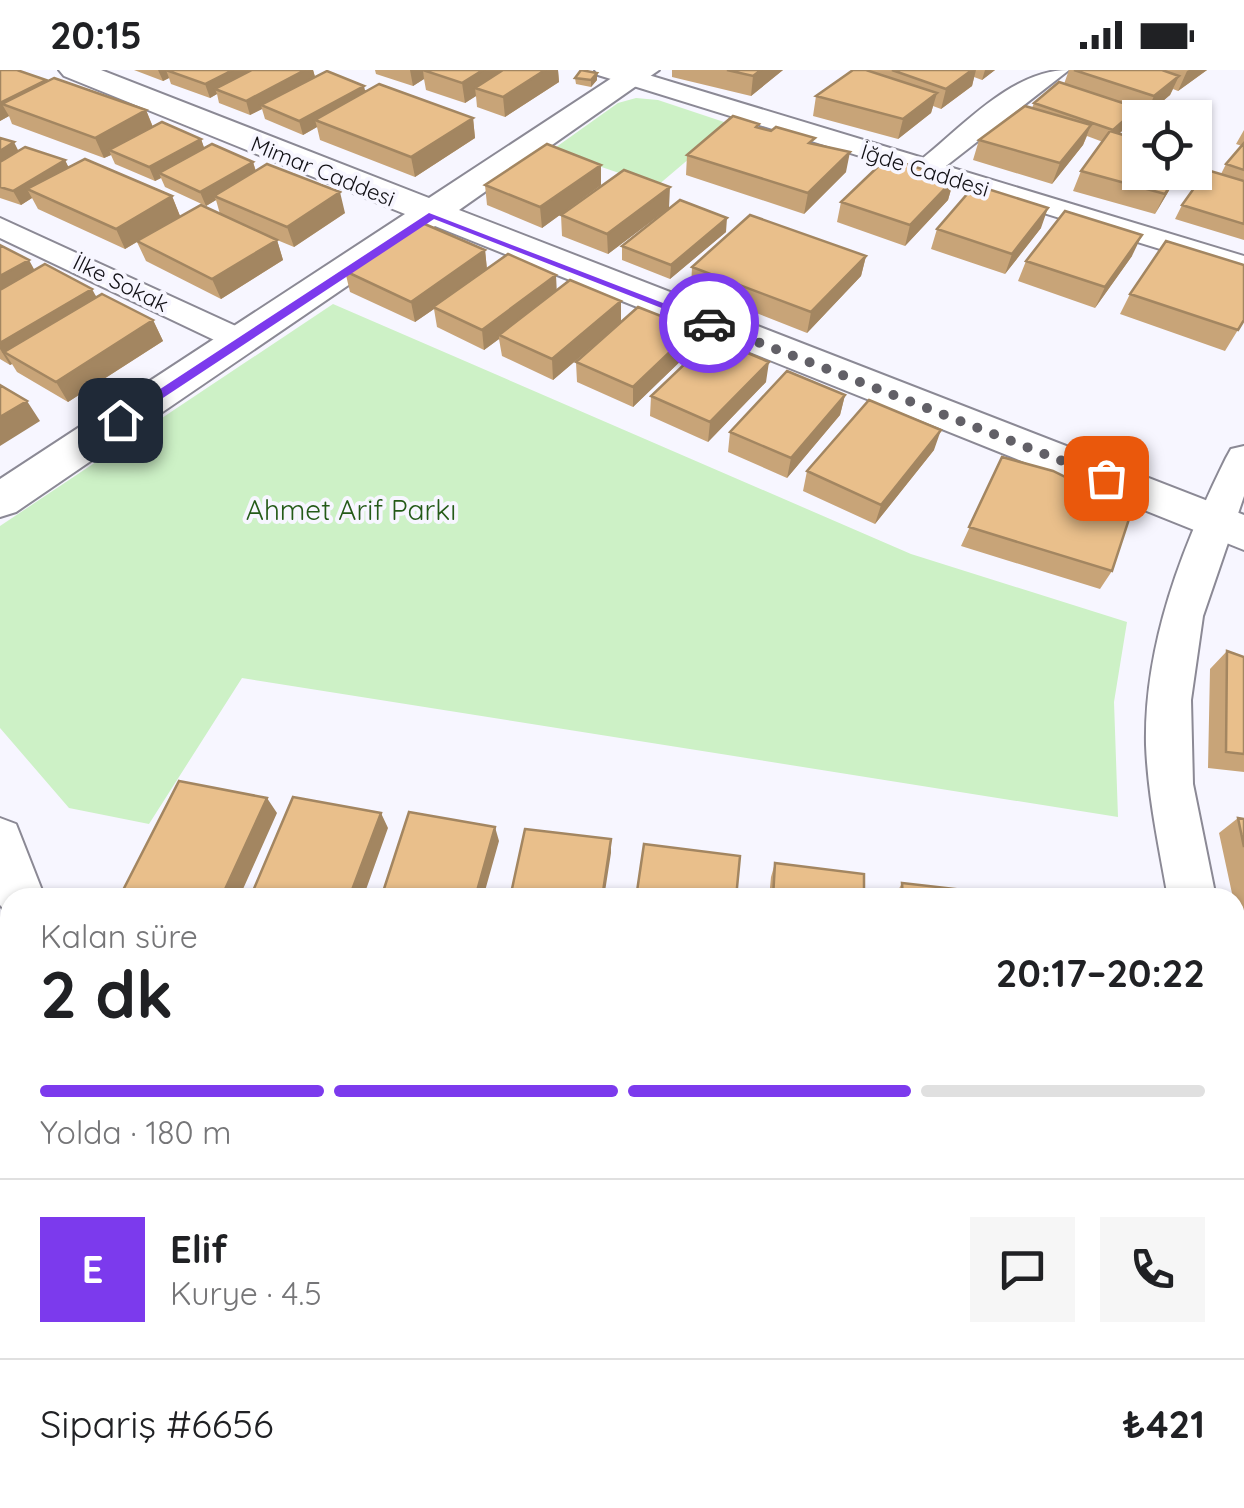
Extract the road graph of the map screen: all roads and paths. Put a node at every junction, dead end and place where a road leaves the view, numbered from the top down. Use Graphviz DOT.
graph roads {
  1 [pos="74,70"];
  2 [pos="1058,70"];
  3 [pos="628,73"];
  4 [pos="925,170"];
  5 [pos="433,215"];
  6 [pos="0,227"];
  7 [pos="1244,266"];
  8 [pos="240,340"];
  9 [pos="1244,458"];
  10 [pos="0,501"];
  11 [pos="1228,526"];
  12 [pos="0,839"];
  13 [pos="17,888"];
  14 [pos="1190,888"];
  1 -- 5 [label="main road, Mimar Caddesi"];
  2 -- 4 [label="street"];
  3 -- 4 [label="street, İğde Caddesi"];
  3 -- 5 [label="main road"];
  4 -- 7 [label="street, İğde Caddesi"];
  5 -- 8 [label="main road"];
  5 -- 11 [label="main road, Mimar Caddesi"];
  6 -- 8 [label="street, İlke Sokak"];
  8 -- 10 [label="main road"];
  9 -- 11 [label="street"];
  11 -- 14 [label="street"];
  12 -- 13 [label="street"];
}
